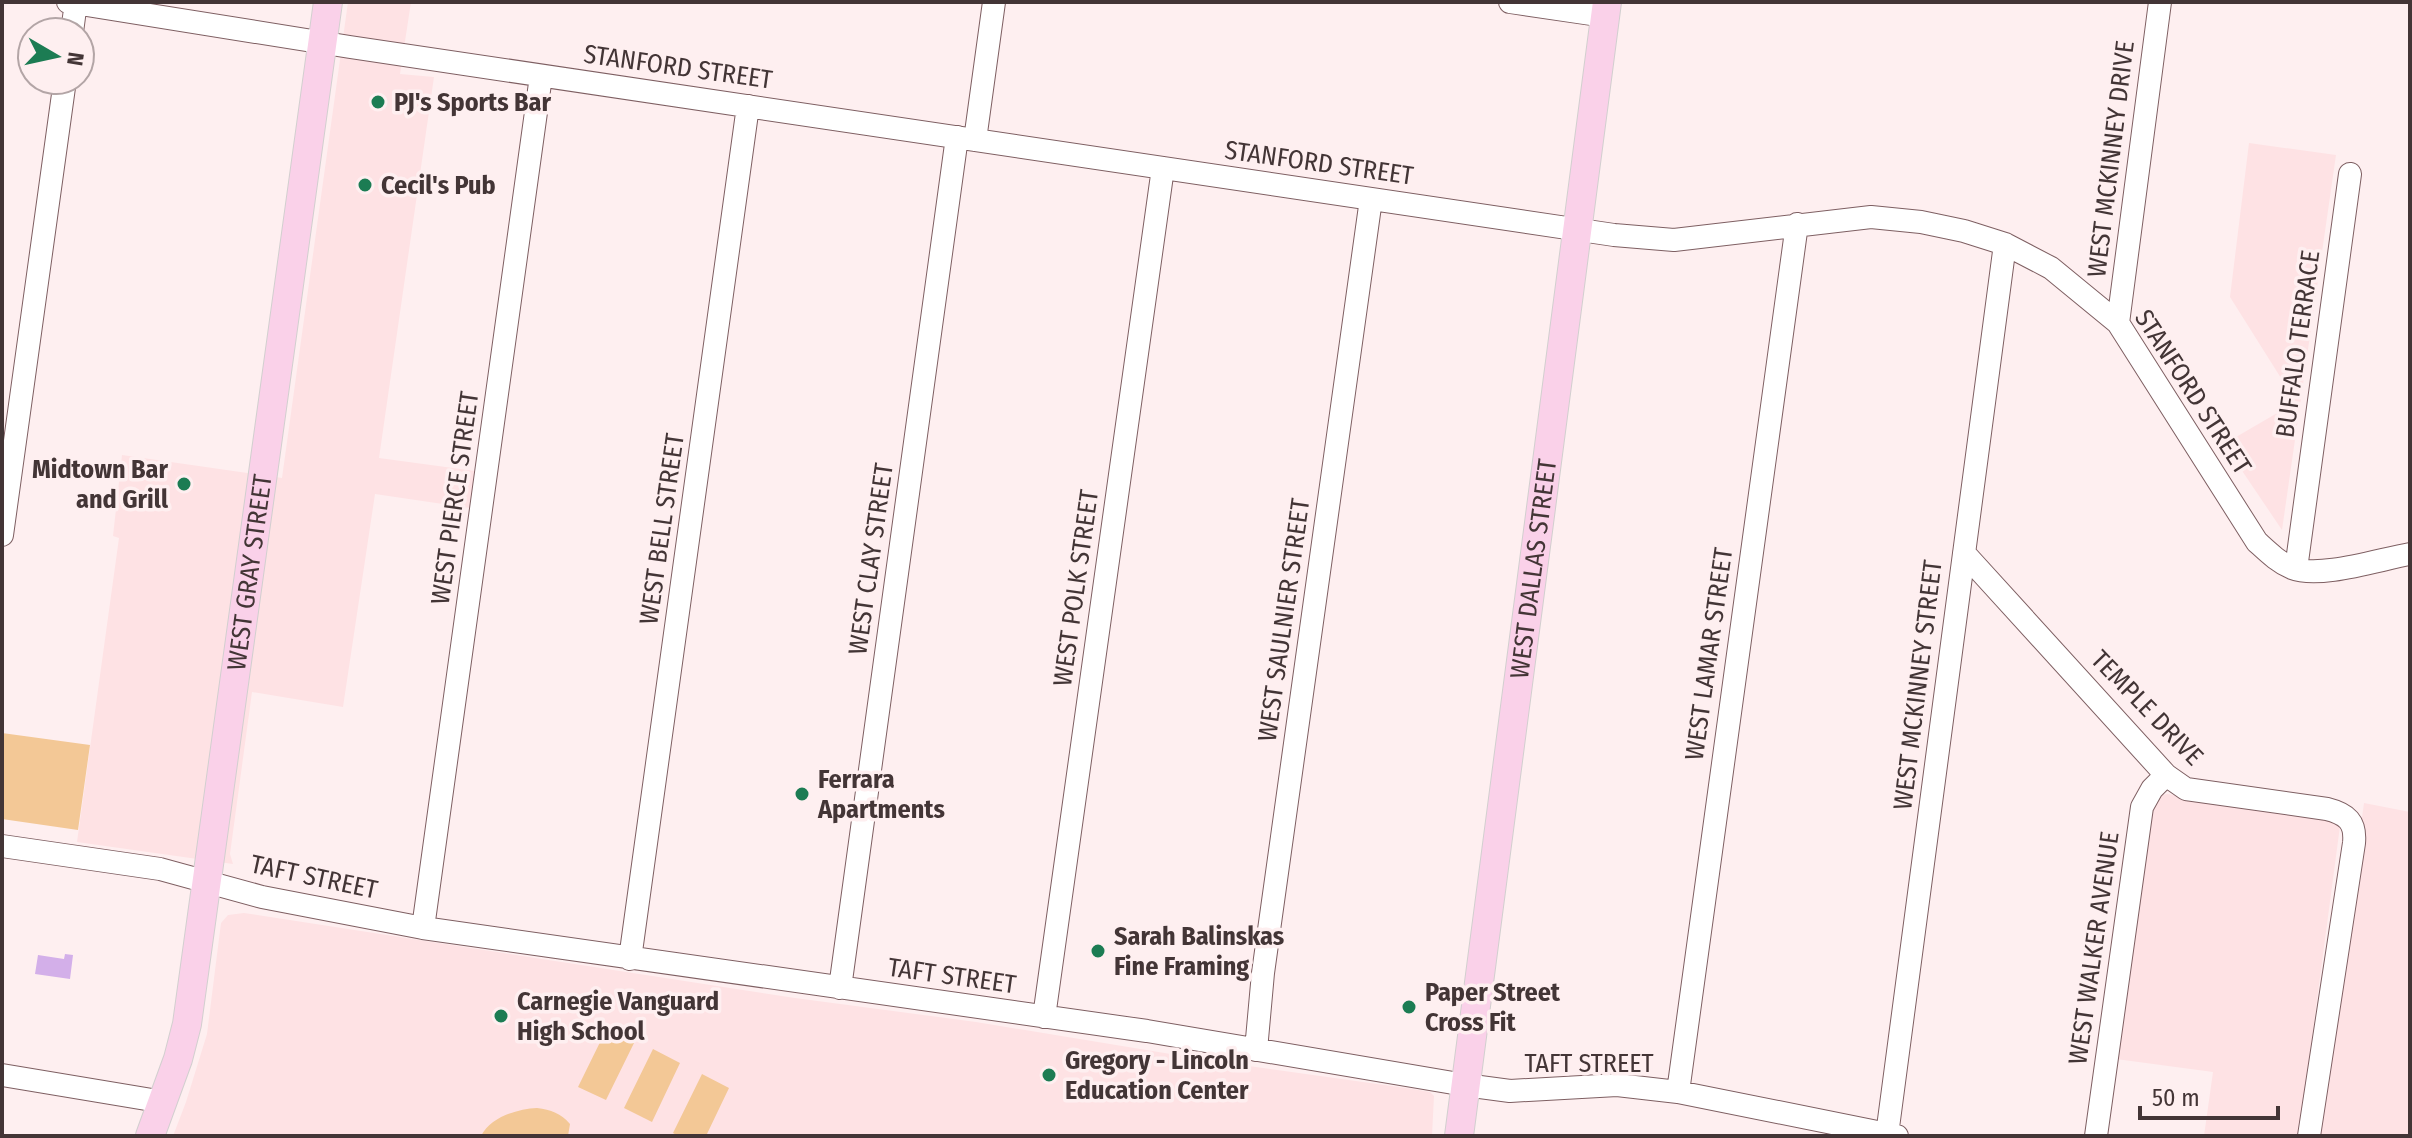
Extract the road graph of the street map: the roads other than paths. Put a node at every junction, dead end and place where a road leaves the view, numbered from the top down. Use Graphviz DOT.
graph roads {
  1 [pos="73,2"];
  2 [pos="328,2"];
  3 [pos="994,2"];
  4 [pos="1510,2"];
  5 [pos="2160,2"];
  6 [pos="1606,9"];
  7 [pos="322,43"];
  8 [pos="541,76"];
  9 [pos="63,96"];
  10 [pos="748,106"];
  11 [pos="966,139"];
  12 [pos="1163,168"];
  13 [pos="2350,174"];
  14 [pos="1371,199"];
  15 [pos="1797,224"];
  16 [pos="1576,229"];
  17 [pos="2005,244"];
  18 [pos="2118,323"];
  19 [pos="2,535"];
  20 [pos="1964,553"];
  21 [pos="2410,554"];
  22 [pos="2296,569"];
  23 [pos="2166,775"];
  24 [pos="2,846"];
  25 [pos="209,882"];
  26 [pos="423,928"];
  27 [pos="630,959"];
  28 [pos="840,988"];
  29 [pos="1044,1017"];
  30 [pos="1256,1050"];
  31 [pos="2,1075"];
  32 [pos="1465,1085"];
  33 [pos="1678,1092"];
  34 [pos="164,1102"];
  35 [pos="1892,1135"];
  36 [pos="150,1136"];
  37 [pos="1459,1136"];
  38 [pos="2096,1136"];
  39 [pos="2309,1136"];
  1 -- 7 [label="street, STANFORD STREET"];
  2 -- 7 [label="main road, WEST GRAY STREET"];
  3 -- 11 [label="street, WEST CLAY STREET"];
  4 -- 6 [label="street"];
  5 -- 18 [label="street, WEST MCKINNEY DRIVE"];
  6 -- 16 [label="main road, WEST DALLAS STREET"];
  7 -- 8 [label="street, STANFORD STREET"];
  7 -- 25 [label="main road, WEST GRAY STREET"];
  8 -- 10 [label="street, STANFORD STREET"];
  8 -- 26 [label="street, WEST PIERCE STREET"];
  9 -- 19 [label="street"];
  10 -- 11 [label="street, STANFORD STREET"];
  10 -- 27 [label="street, WEST BELL STREET"];
  11 -- 12 [label="street, STANFORD STREET"];
  11 -- 28 [label="street, WEST CLAY STREET"];
  12 -- 14 [label="street, STANFORD STREET"];
  12 -- 29 [label="street, WEST POLK STREET"];
  13 -- 22 [label="street, BUFFALO TERRACE"];
  14 -- 16 [label="street, STANFORD STREET"];
  14 -- 30 [label="street, WEST SAULNIER STREET"];
  15 -- 16 [label="street, STANFORD STREET"];
  15 -- 17 [label="street, STANFORD STREET"];
  15 -- 33 [label="street, WEST LAMAR STREET"];
  16 -- 32 [label="main road, WEST DALLAS STREET"];
  17 -- 18 [label="street, STANFORD STREET"];
  17 -- 20 [label="street, WEST MCKINNEY STREET"];
  18 -- 22 [label="street, STANFORD STREET"];
  20 -- 23 [label="street, TEMPLE DRIVE"];
  20 -- 35 [label="street, WEST MCKINNEY STREET"];
  21 -- 22 [label="street"];
  23 -- 38 [label="street, WEST WALKER AVENUE"];
  23 -- 39 [label="street, TEMPLE DRIVE"];
  24 -- 25 [label="street, TAFT STREET"];
  25 -- 26 [label="street, TAFT STREET"];
  25 -- 34 [label="main road, WEST GRAY STREET"];
  26 -- 27 [label="street, TAFT STREET"];
  27 -- 28 [label="street, TAFT STREET"];
  28 -- 29 [label="street, TAFT STREET"];
  29 -- 30 [label="street, TAFT STREET"];
  30 -- 32 [label="street, TAFT STREET"];
  31 -- 34 [label="street"];
  32 -- 33 [label="street, TAFT STREET"];
  32 -- 37 [label="main road, WEST DALLAS STREET"];
  33 -- 35 [label="street, TAFT STREET"];
  34 -- 36 [label="main road, WEST GRAY STREET"];
}
